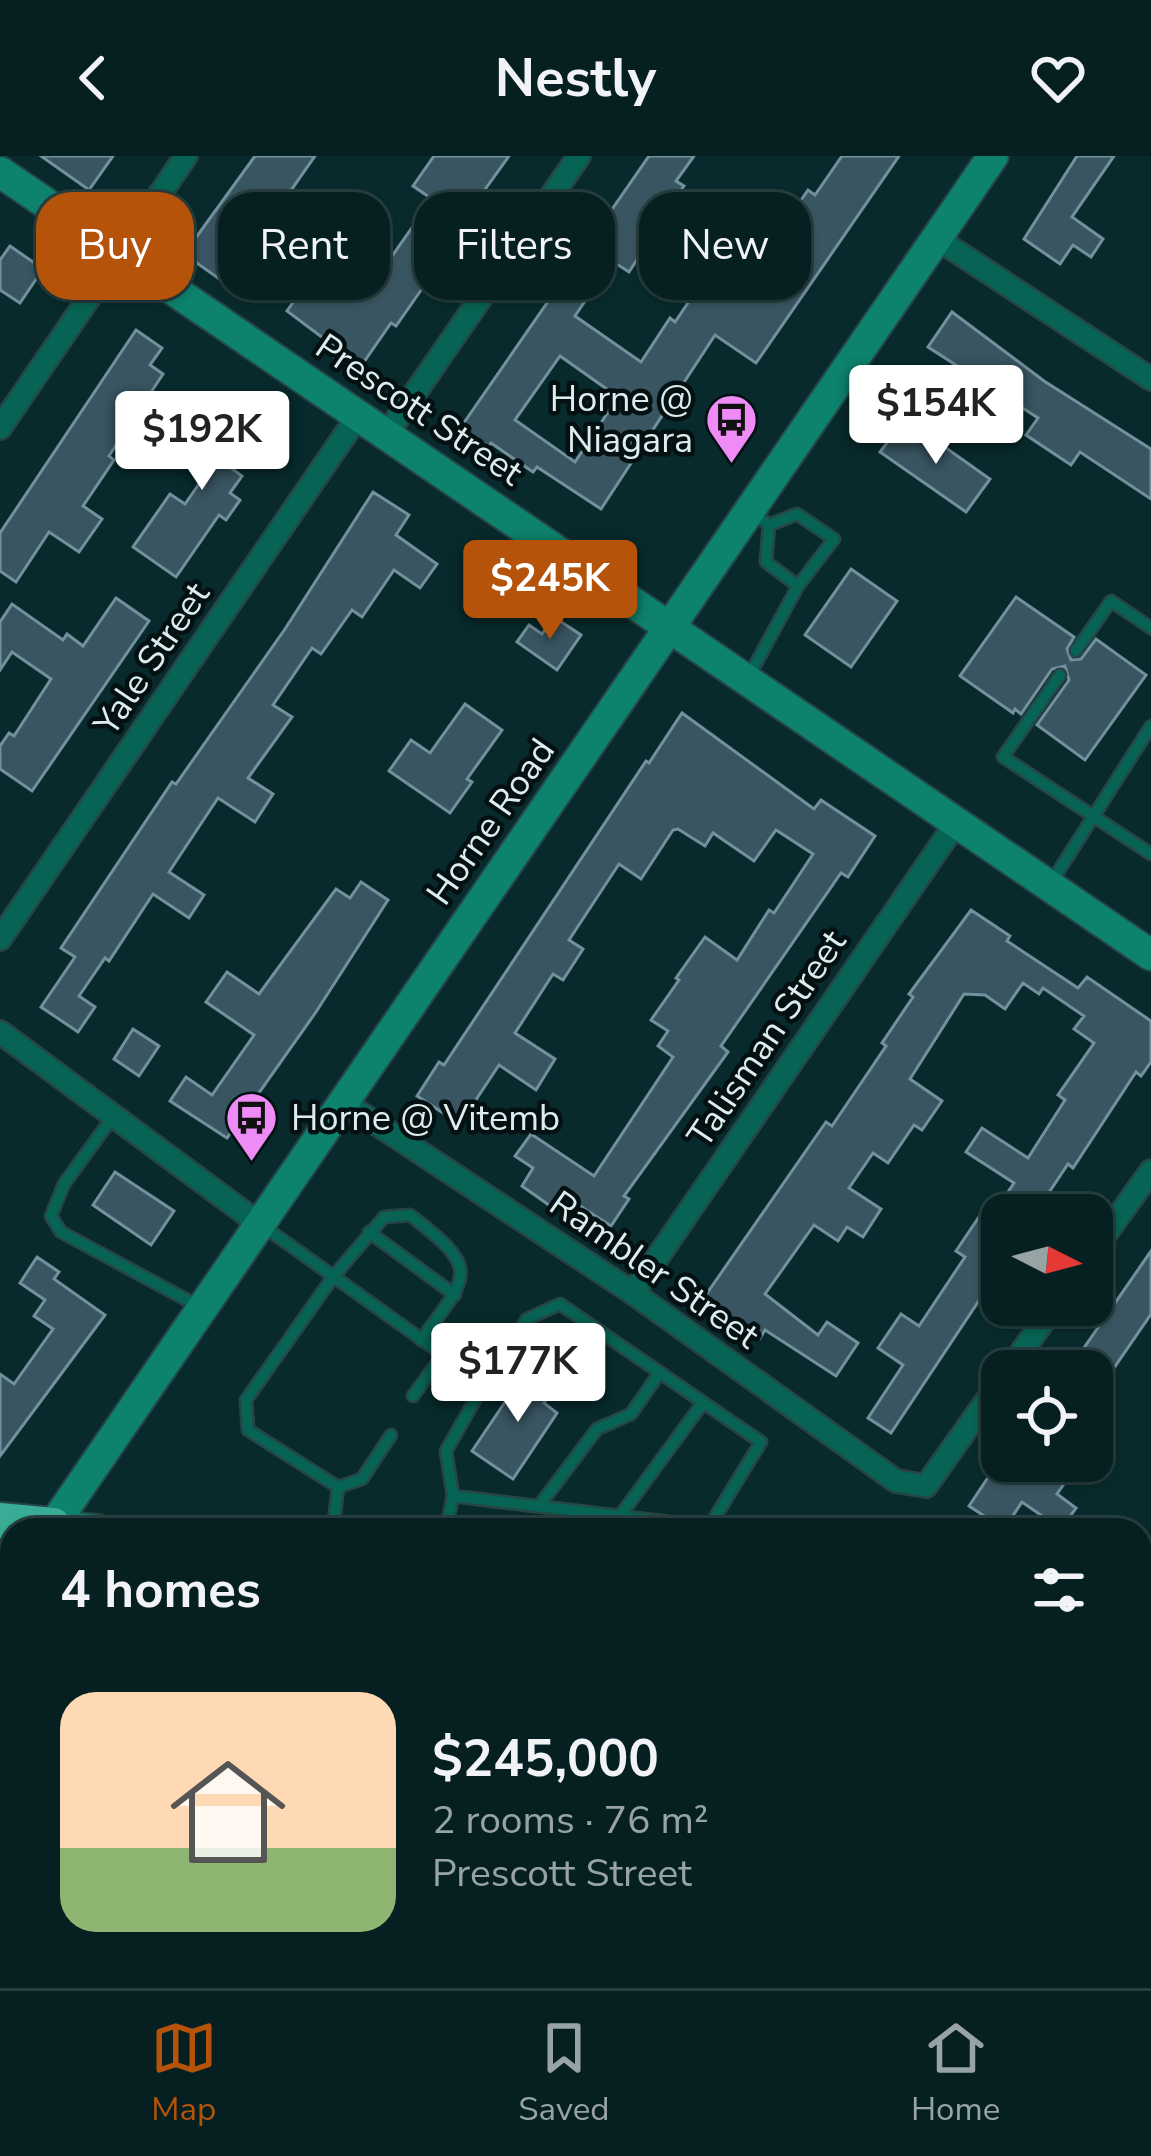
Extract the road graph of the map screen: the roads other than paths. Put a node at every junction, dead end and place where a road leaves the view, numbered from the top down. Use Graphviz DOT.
graph roads {
  1 [pos="186,156"];
  2 [pos="579,156"];
  3 [pos="993,156"];
  4 [pos="0,172"];
  5 [pos="161,192"];
  6 [pos="36,197"];
  7 [pos="936,238"];
  8 [pos="88,300"];
  9 [pos="187,300"];
  10 [pos="1151,379"];
  11 [pos="358,416"];
  12 [pos="0,428"];
  13 [pos="386,435"];
  14 [pos="760,518"];
  15 [pos="799,586"];
  16 [pos="1151,628"];
  17 [pos="672,629"];
  18 [pos="1076,651"];
  19 [pos="1060,675"];
  20 [pos="746,680"];
  21 [pos="1151,726"];
  22 [pos="1094,816"];
  23 [pos="956,823"];
  24 [pos="1151,854"];
  25 [pos="1049,886"];
  26 [pos="0,940"];
  27 [pos="1151,955"];
  28 [pos="0,1031"];
  29 [pos="345,1103"];
  30 [pos="112,1118"];
  31 [pos="1151,1171"];
  32 [pos="1113,1224"];
  33 [pos="261,1225"];
  34 [pos="369,1232"];
  35 [pos="333,1277"];
  36 [pos="633,1293"];
  37 [pos="455,1295"];
  38 [pos="203,1309"];
  39 [pos="421,1340"];
  40 [pos="442,1356"];
  41 [pos="658,1375"];
  42 [pos="484,1384"];
  43 [pos="413,1396"];
  44 [pos="702,1404"];
  45 [pos="981,1409"];
  46 [pos="391,1435"];
  47 [pos="338,1487"];
  48 [pos="453,1496"];
  49 [pos="538,1506"];
  50 [pos="620,1516"];
  51 [pos="59,1518"];
  52 [pos="334,1518"];
  53 [pos="448,1518"];
  54 [pos="636,1518"];
  55 [pos="715,1518"];
  1 -- 5 [label="street"];
  2 -- 13 [label="street"];
  3 -- 7 [label="main road, Horne Road"];
  4 -- 6 [label="main road, Prescott Street"];
  7 -- 10 [label="street"];
  7 -- 14 [label="main road, Horne Road"];
  8 -- 12 [label="street"];
  9 -- 11 [label="main road, Prescott Street"];
  11 -- 13 [label="main road, Prescott Street"];
  11 -- 26 [label="street, Yale Street"];
  13 -- 17 [label="main road, Prescott Street"];
  14 -- 15 [label="lane"];
  14 -- 15 [label="lane"];
  14 -- 17 [label="main road, Horne Road"];
  15 -- 20 [label="lane"];
  16 -- 18 [label="lane"];
  17 -- 20 [label="main road, Prescott Street"];
  17 -- 29 [label="main road, Horne Road"];
  19 -- 22 [label="lane"];
  20 -- 23 [label="main road, Prescott Street"];
  21 -- 22 [label="lane"];
  22 -- 24 [label="lane"];
  22 -- 25 [label="lane"];
  23 -- 25 [label="main road, Prescott Street"];
  23 -- 36 [label="street, Talisman Street"];
  25 -- 27 [label="main road, Prescott Street"];
  28 -- 30 [label="street"];
  29 -- 33 [label="main road, Horne Road"];
  29 -- 36 [label="street, Rambler Street"];
  30 -- 33 [label="street"];
  30 -- 38 [label="lane"];
  31 -- 32 [label="street"];
  33 -- 35 [label="lane"];
  33 -- 38 [label="main road, Horne Road"];
  34 -- 35 [label="lane"];
  34 -- 37 [label="lane"];
  34 -- 37 [label="lane"];
  35 -- 39 [label="lane"];
  35 -- 47 [label="lane"];
  36 -- 45 [label="street, Rambler Street"];
  37 -- 39 [label="lane"];
  38 -- 51 [label="main road, Horne Road"];
  39 -- 40 [label="lane"];
  40 -- 42 [label="lane"];
  40 -- 43 [label="lane"];
  41 -- 42 [label="lane"];
  41 -- 44 [label="lane"];
  41 -- 49 [label="lane"];
  42 -- 48 [label="lane"];
  44 -- 50 [label="lane"];
  44 -- 55 [label="lane"];
  46 -- 47 [label="lane"];
  47 -- 52 [label="lane"];
  48 -- 49 [label="lane"];
  48 -- 53 [label="lane"];
  49 -- 50 [label="lane"];
  50 -- 54 [label="lane"];
}
